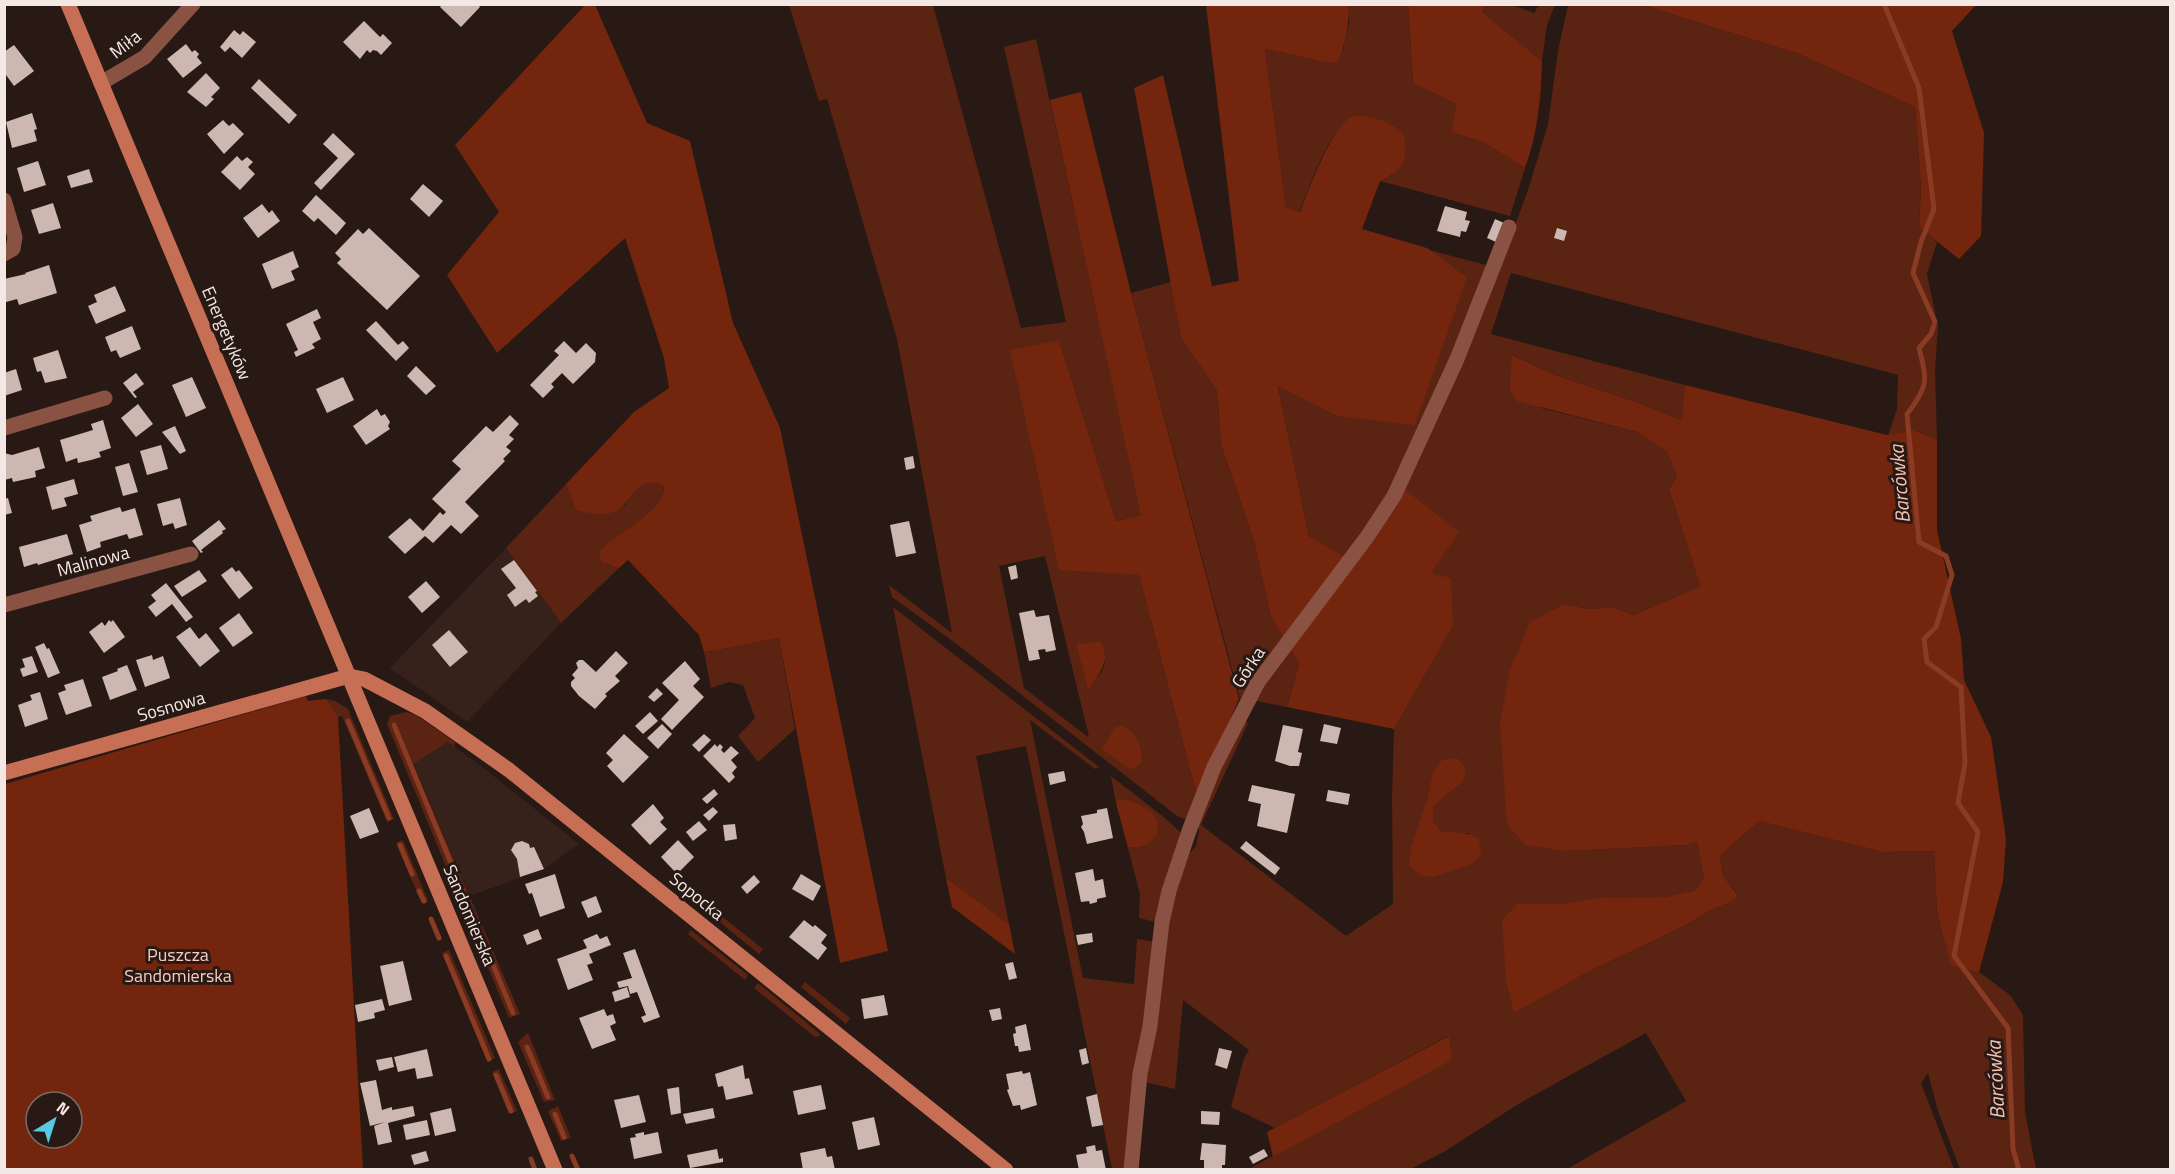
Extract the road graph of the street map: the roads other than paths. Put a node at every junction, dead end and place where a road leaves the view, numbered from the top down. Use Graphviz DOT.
graph roads {
  1 [pos="68,4"];
  2 [pos="193,4"];
  3 [pos="101,83"];
  4 [pos="4,200"];
  5 [pos="1509,227"];
  6 [pos="4,254"];
  7 [pos="105,398"];
  8 [pos="4,428"];
  9 [pos="191,554"];
  10 [pos="4,605"];
  11 [pos="349,676"];
  12 [pos="4,773"];
  13 [pos="555,1170"];
  14 [pos="1006,1170"];
  15 [pos="1131,1170"];
  1 -- 3 [label="main road, Energetyków"];
  2 -- 3 [label="street, Miła"];
  3 -- 11 [label="main road, Energetyków"];
  4 -- 6 [label="street"];
  5 -- 15 [label="street, Górka"];
  7 -- 8 [label="street"];
  9 -- 10 [label="street, Malinowa"];
  11 -- 12 [label="main road, Sosnowa"];
  11 -- 13 [label="main road, Sandomierska"];
  11 -- 14 [label="main road, Sopocka"];
}
